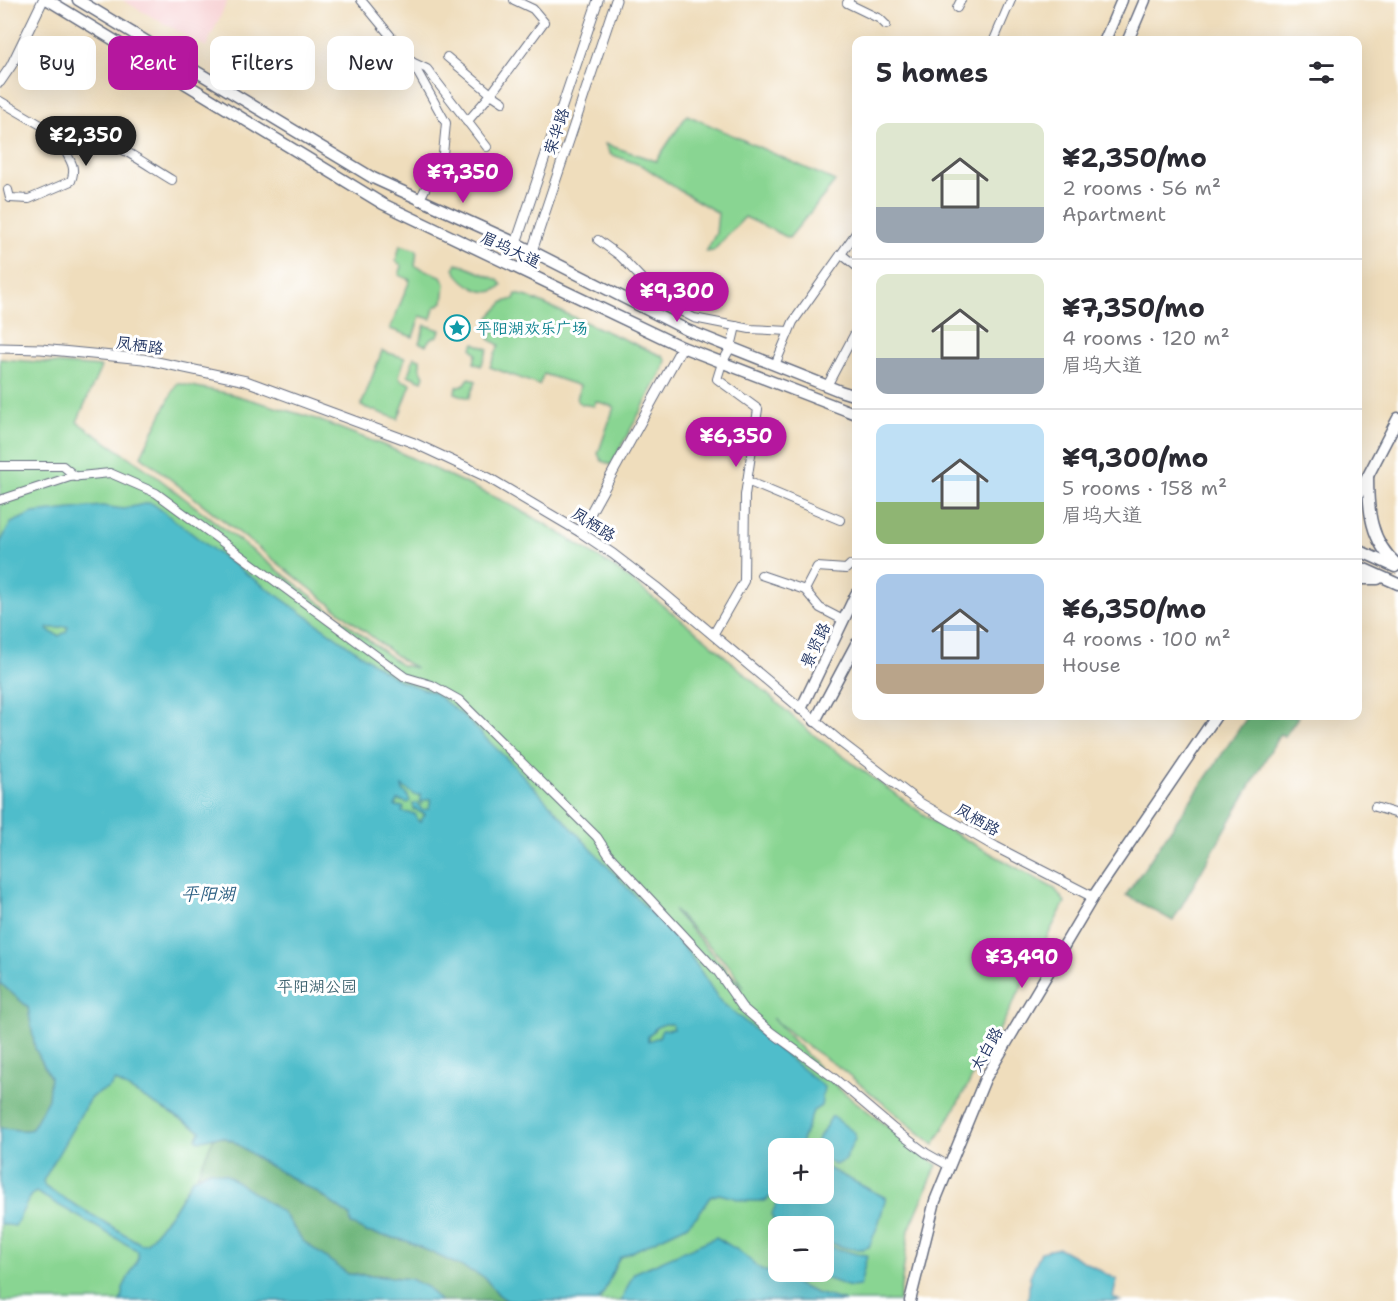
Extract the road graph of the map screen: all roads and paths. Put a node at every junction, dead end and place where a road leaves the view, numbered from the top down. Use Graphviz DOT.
graph roads {
  1 [pos="43,0"];
  2 [pos="48,0"];
  3 [pos="78,0"];
  4 [pos="361,0"];
  5 [pos="514,0"];
  6 [pos="598,0"];
  7 [pos="616,0"];
  8 [pos="849,0"];
  9 [pos="1011,0"];
  10 [pos="1122,0"];
  11 [pos="1145,0"];
  12 [pos="886,25"];
  13 [pos="391,36"];
  14 [pos="996,36"];
  15 [pos="1107,36"];
  16 [pos="1130,36"];
  17 [pos="447,57"];
  18 [pos="414,63"];
  19 [pos="414,66"];
  20 [pos="0,82"];
  21 [pos="491,94"];
  22 [pos="0,100"];
  23 [pos="503,102"];
  24 [pos="467,122"];
  25 [pos="63,138"];
  26 [pos="487,147"];
  27 [pos="172,180"];
  28 [pos="8,190"];
  29 [pos="419,201"];
  30 [pos="852,239"];
  31 [pos="598,240"];
  32 [pos="516,243"];
  33 [pos="532,251"];
  34 [pos="841,254"];
  35 [pos="504,262"];
  36 [pos="852,263"];
  37 [pos="519,269"];
  38 [pos="736,326"];
  39 [pos="789,331"];
  40 [pos="852,339"];
  41 [pos="682,347"];
  42 [pos="731,347"];
  43 [pos="0,348"];
  44 [pos="722,363"];
  45 [pos="775,365"];
  46 [pos="827,386"];
  47 [pos="852,395"];
  48 [pos="852,412"];
  49 [pos="1398,418"];
  50 [pos="0,466"];
  51 [pos="1368,476"];
  52 [pos="76,477"];
  53 [pos="747,482"];
  54 [pos="1362,483"];
  55 [pos="1362,487"];
  56 [pos="0,500"];
  57 [pos="840,520"];
  58 [pos="580,532"];
  59 [pos="1362,552"];
  60 [pos="850,566"];
  61 [pos="1398,567"];
  62 [pos="1362,568"];
  63 [pos="761,575"];
  64 [pos="1362,579"];
  65 [pos="1398,584"];
  66 [pos="805,590"];
  67 [pos="852,602"];
  68 [pos="843,620"];
  69 [pos="713,635"];
  70 [pos="852,652"];
  71 [pos="801,709"];
  72 [pos="1213,720"];
  73 [pos="815,721"];
  74 [pos="1375,807"];
  75 [pos="1398,814"];
  76 [pos="1093,897"];
  77 [pos="949,1166"];
  78 [pos="910,1301"];
  1 -- 20 [label="street"];
  2 -- 35 [label="main road, 眉坞大道"];
  3 -- 29 [label="main road, 眉坞大道"];
  4 -- 13 [label="street"];
  5 -- 21 [label="street"];
  6 -- 32 [label="street, 荣华路"];
  7 -- 33 [label="street, 荣华路"];
  8 -- 12 [label="street"];
  9 -- 14 [label="street"];
  10 -- 15 [label="main road"];
  11 -- 16 [label="main road"];
  17 -- 21 [label="street"];
  18 -- 24 [label="street"];
  19 -- 29 [label="street"];
  21 -- 23 [label="street"];
  21 -- 24 [label="street"];
  22 -- 25 [label="street"];
  24 -- 26 [label="street"];
  25 -- 27 [label="street"];
  25 -- 28 [label="street"];
  29 -- 32 [label="main road, 眉坞大道"];
  30 -- 34 [label="street"];
  31 -- 38 [label="street"];
  32 -- 33 [label="main road, 眉坞大道"];
  32 -- 35 [label="street, 荣华路"];
  33 -- 37 [label="street, 荣华路"];
  33 -- 42 [label="main road, 眉坞大道"];
  34 -- 36 [label="street"];
  34 -- 39 [label="street"];
  35 -- 37 [label="main road, 眉坞大道"];
  37 -- 41 [label="main road, 眉坞大道"];
  38 -- 39 [label="street"];
  38 -- 42 [label="street"];
  39 -- 45 [label="street"];
  40 -- 46 [label="street"];
  41 -- 44 [label="main road, 眉坞大道"];
  41 -- 58 [label="street"];
  42 -- 44 [label="street"];
  42 -- 45 [label="main road, 眉坞大道"];
  43 -- 58 [label="street, 凤栖路"];
  44 -- 48 [label="main road, 眉坞大道"];
  44 -- 53 [label="street"];
  45 -- 46 [label="main road, 眉坞大道"];
  46 -- 47 [label="main road, 眉坞大道"];
  49 -- 51 [label="main road"];
  50 -- 52 [label="street"];
  51 -- 54 [label="main road"];
  51 -- 55 [label="main road"];
  51 -- 61 [label="main road"];
  52 -- 56 [label="street"];
  52 -- 77 [label="street"];
  53 -- 57 [label="street"];
  53 -- 69 [label="street"];
  58 -- 69 [label="street, 凤栖路"];
  59 -- 61 [label="main road"];
  60 -- 66 [label="street"];
  62 -- 65 [label="main road"];
  63 -- 66 [label="street"];
  64 -- 65 [label="main road"];
  66 -- 68 [label="street"];
  67 -- 68 [label="main road, 景贤路"];
  68 -- 71 [label="main road, 景贤路"];
  69 -- 71 [label="street, 凤栖路"];
  70 -- 73 [label="main road"];
  71 -- 73 [label="street, 凤栖路"];
  72 -- 76 [label="main road, 太白路"];
  73 -- 76 [label="street, 凤栖路"];
  74 -- 75 [label="street"];
  76 -- 77 [label="main road, 太白路"];
  77 -- 78 [label="main road, 太白路"];
}
